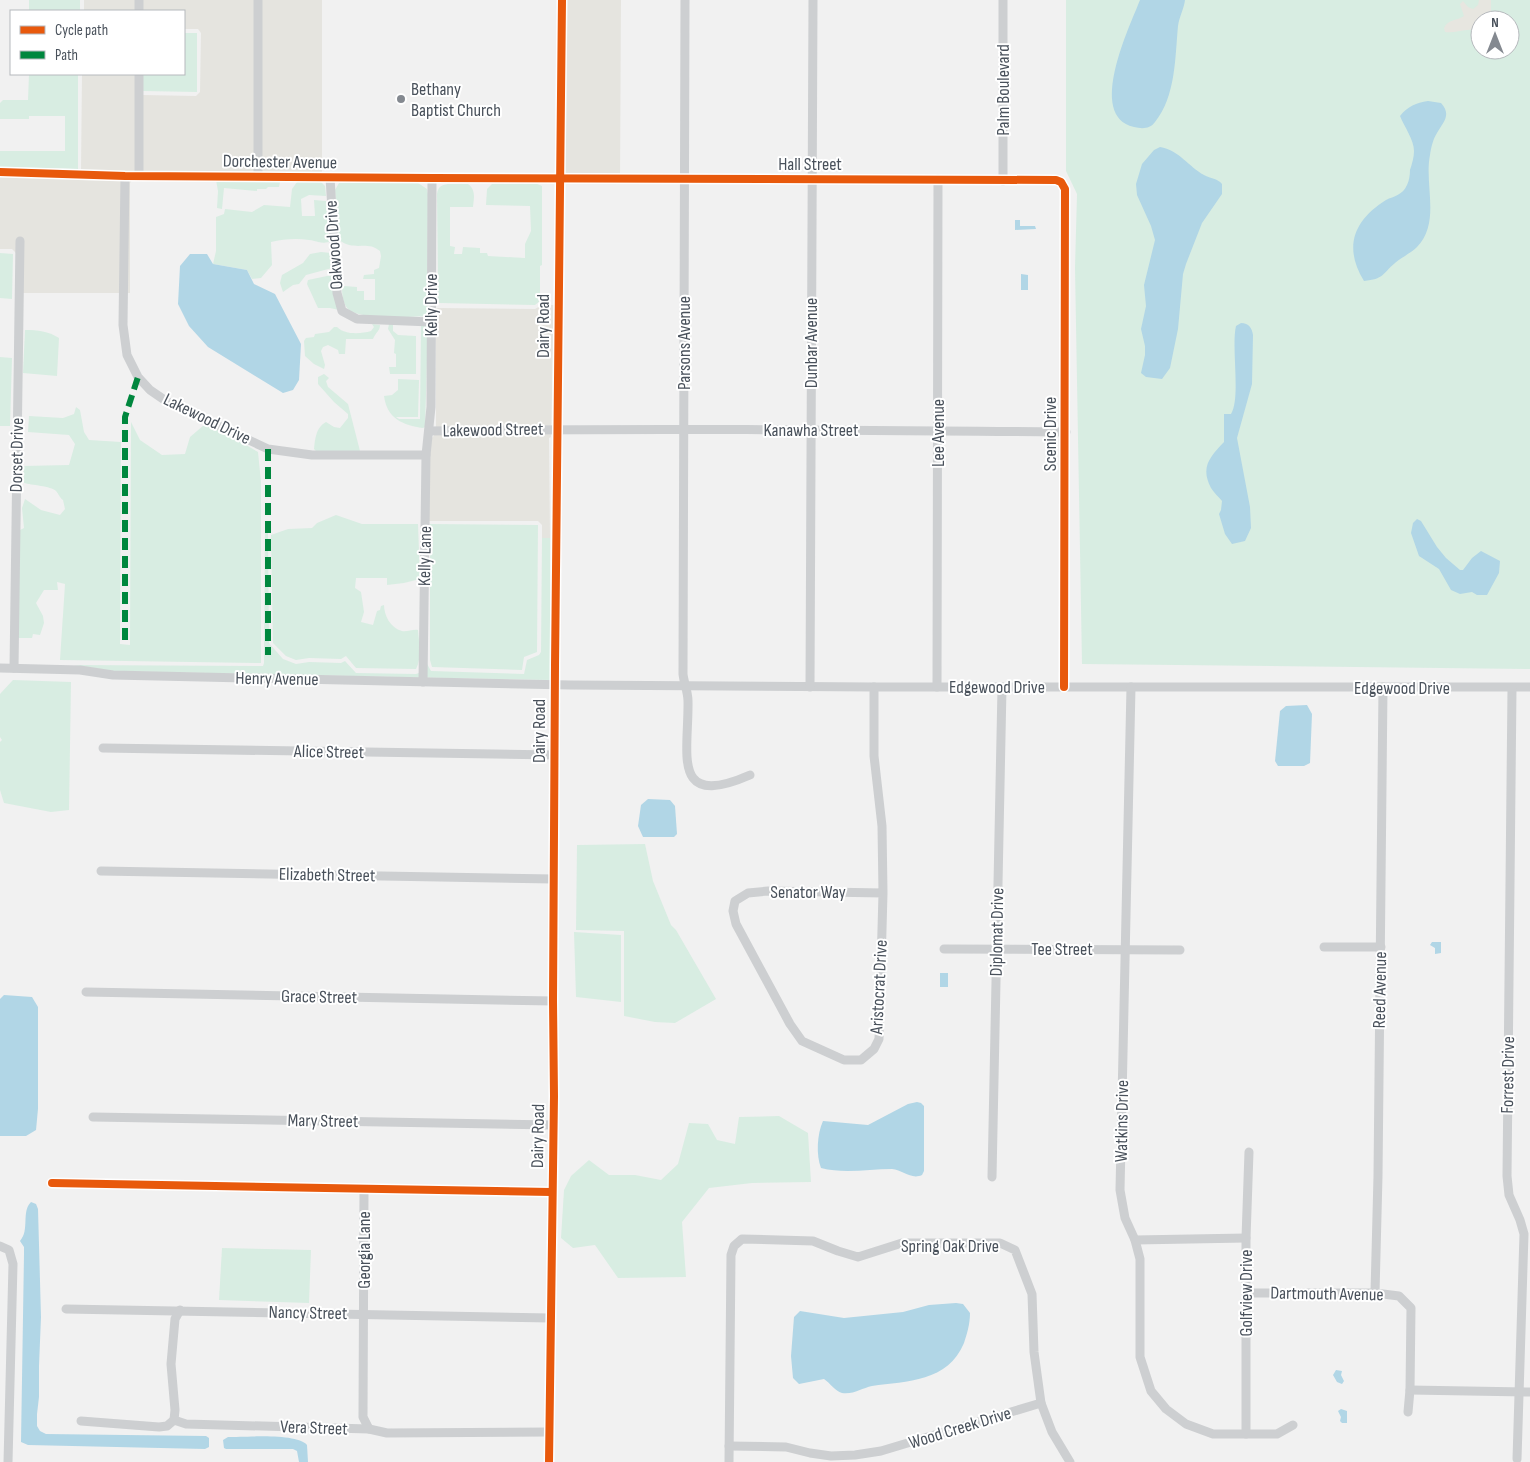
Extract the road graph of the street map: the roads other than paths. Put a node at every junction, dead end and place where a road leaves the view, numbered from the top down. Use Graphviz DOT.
graph roads {
  1 [pos="258,0"];
  2 [pos="562,0"];
  3 [pos="685,0"];
  4 [pos="813,0"];
  5 [pos="1003,0"];
  6 [pos="139,75"];
  7 [pos="0,172"];
  8 [pos="125,176"];
  9 [pos="138,176"];
  10 [pos="258,177"];
  11 [pos="330,177"];
  12 [pos="432,178"];
  13 [pos="684,178"];
  14 [pos="812,178"];
  15 [pos="559,179"];
  16 [pos="938,179"];
  17 [pos="1003,180"];
  18 [pos="1061,182"];
  19 [pos="20,241"];
  20 [pos="431,322"];
  21 [pos="557,429"];
  22 [pos="684,429"];
  23 [pos="811,430"];
  24 [pos="429,431"];
  25 [pos="938,431"];
  26 [pos="1066,432"];
  27 [pos="426,455"];
  28 [pos="0,668"];
  29 [pos="14,668"];
  30 [pos="423,682"];
  31 [pos="555,685"];
  32 [pos="684,686"];
  33 [pos="810,687"];
  34 [pos="874,687"];
  35 [pos="937,687"];
  36 [pos="1064,687"];
  37 [pos="1002,688"];
  38 [pos="1131,688"];
  39 [pos="1383,688"];
  40 [pos="1512,688"];
  41 [pos="1530,688"];
  42 [pos="103,748"];
  43 [pos="554,755"];
  44 [pos="750,775"];
  45 [pos="101,871"];
  46 [pos="554,879"];
  47 [pos="883,893"];
  48 [pos="735,901"];
  49 [pos="1324,947"];
  50 [pos="1381,947"];
  51 [pos="944,949"];
  52 [pos="997,949"];
  53 [pos="1125,949"];
  54 [pos="1180,950"];
  55 [pos="86,992"];
  56 [pos="553,1001"];
  57 [pos="93,1117"];
  58 [pos="553,1125"];
  59 [pos="1249,1152"];
  60 [pos="992,1177"];
  61 [pos="52,1183"];
  62 [pos="364,1190"];
  63 [pos="552,1192"];
  64 [pos="1246,1238"];
  65 [pos="1135,1240"];
  66 [pos="0,1246"];
  67 [pos="1246,1293"];
  68 [pos="1375,1293"];
  69 [pos="66,1309"];
  70 [pos="180,1310"];
  71 [pos="364,1314"];
  72 [pos="550,1318"];
  73 [pos="1410,1390"];
  74 [pos="1519,1392"];
  75 [pos="1530,1392"];
  76 [pos="1041,1403"];
  77 [pos="1408,1412"];
  78 [pos="174,1420"];
  79 [pos="81,1421"];
  80 [pos="1293,1425"];
  81 [pos="369,1429"];
  82 [pos="549,1432"];
  83 [pos="1246,1434"];
  84 [pos="729,1446"];
  85 [pos="1517,1459"];
  86 [pos="8,1462"];
  87 [pos="549,1462"];
  88 [pos="729,1462"];
  89 [pos="1070,1462"];
  1 -- 10 [label="street"];
  2 -- 15 [label="street, Dairy Road"];
  3 -- 13 [label="street, Parsons Avenue"];
  4 -- 14 [label="street, Dunbar Avenue"];
  5 -- 17 [label="street, Palm Boulevard"];
  6 -- 9 [label="street"];
  7 -- 8 [label="street, Dorchester Avenue"];
  8 -- 9 [label="street, Dorchester Avenue"];
  8 -- 27 [label="street, Lakewood Drive"];
  9 -- 10 [label="street, Dorchester Avenue"];
  10 -- 11 [label="street, Dorchester Avenue"];
  11 -- 12 [label="street, Dorchester Avenue"];
  11 -- 20 [label="street, Oakwood Drive"];
  12 -- 15 [label="street, Dorchester Avenue"];
  12 -- 20 [label="street, Kelly Drive"];
  13 -- 14 [label="street, Hall Street"];
  13 -- 15 [label="street, Hall Street"];
  13 -- 22 [label="street, Parsons Avenue"];
  14 -- 16 [label="street, Hall Street"];
  14 -- 23 [label="street, Dunbar Avenue"];
  15 -- 21 [label="street, Dairy Road"];
  16 -- 17 [label="street, Hall Street"];
  16 -- 25 [label="street, Lee Avenue"];
  17 -- 18 [label="street, Hall Street"];
  18 -- 26 [label="street, Scenic Drive"];
  19 -- 29 [label="street, Dorset Drive"];
  20 -- 24 [label="street, Kelly Drive"];
  21 -- 22 [label="street, Kanawha Street"];
  21 -- 24 [label="street, Lakewood Street"];
  21 -- 31 [label="street, Dairy Road"];
  22 -- 23 [label="street, Kanawha Street"];
  22 -- 32 [label="street, Parsons Avenue"];
  23 -- 25 [label="street, Kanawha Street"];
  23 -- 33 [label="street, Dunbar Avenue"];
  24 -- 27 [label="street, Kelly Lane"];
  25 -- 26 [label="street, Kanawha Street"];
  25 -- 35 [label="street, Lee Avenue"];
  26 -- 36 [label="street, Scenic Drive"];
  27 -- 30 [label="street, Kelly Lane"];
  28 -- 29 [label="street, Henry Avenue"];
  29 -- 30 [label="street, Henry Avenue"];
  30 -- 31 [label="street, Henry Avenue"];
  31 -- 32 [label="street, Edgewood Drive"];
  31 -- 43 [label="street, Dairy Road"];
  32 -- 33 [label="street, Edgewood Drive"];
  32 -- 44 [label="street, Parsons Avenue"];
  33 -- 34 [label="street, Edgewood Drive"];
  34 -- 35 [label="street, Edgewood Drive"];
  34 -- 47 [label="street, Aristocrat Drive"];
  35 -- 37 [label="street, Edgewood Drive"];
  36 -- 37 [label="street, Edgewood Drive"];
  36 -- 38 [label="street, Edgewood Drive"];
  37 -- 52 [label="street, Diplomat Drive"];
  38 -- 39 [label="street, Edgewood Drive"];
  38 -- 53 [label="street, Watkins Drive"];
  39 -- 40 [label="street, Edgewood Drive"];
  39 -- 50 [label="street, Reed Avenue"];
  40 -- 41 [label="street, Edgewood Drive"];
  40 -- 74 [label="street, Forrest Drive"];
  42 -- 43 [label="street, Alice Street"];
  43 -- 46 [label="street, Dairy Road"];
  45 -- 46 [label="street, Elizabeth Street"];
  46 -- 56 [label="street, Dairy Road"];
  47 -- 48 [label="street, Senator Way"];
  47 -- 48 [label="street, Aristocrat Drive"];
  49 -- 50 [label="street"];
  50 -- 68 [label="street, Reed Avenue"];
  51 -- 52 [label="street, Tee Street"];
  52 -- 53 [label="street, Tee Street"];
  52 -- 60 [label="street, Diplomat Drive"];
  53 -- 54 [label="street, Tee Street"];
  53 -- 65 [label="street, Watkins Drive"];
  55 -- 56 [label="street, Grace Street"];
  56 -- 58 [label="street, Dairy Road"];
  57 -- 58 [label="street, Mary Street"];
  58 -- 63 [label="street, Dairy Road"];
  59 -- 64 [label="street, Golfview Drive"];
  61 -- 62 [label="street"];
  62 -- 63 [label="street"];
  62 -- 71 [label="street, Georgia Lane"];
  63 -- 72 [label="street, Dairy Road"];
  64 -- 65 [label="street"];
  64 -- 67 [label="street, Golfview Drive"];
  65 -- 83 [label="street, Watkins Drive"];
  66 -- 86 [label="street"];
  67 -- 68 [label="street, Dartmouth Avenue"];
  67 -- 83 [label="street, Golfview Drive"];
  68 -- 73 [label="street, Dartmouth Avenue"];
  69 -- 70 [label="street, Nancy Street"];
  70 -- 71 [label="street, Nancy Street"];
  70 -- 78 [label="street"];
  71 -- 72 [label="street, Nancy Street"];
  71 -- 81 [label="street, Georgia Lane"];
  72 -- 82 [label="street, Dairy Road"];
  73 -- 74 [label="street"];
  73 -- 77 [label="street, Dartmouth Avenue"];
  74 -- 75 [label="street"];
  74 -- 85 [label="street, Forrest Drive"];
  76 -- 84 [label="street, Wood Creek Drive"];
  76 -- 84 [label="street, Spring Oak Drive"];
  76 -- 89 [label="street, Spring Oak Drive"];
  78 -- 79 [label="street, Vera Street"];
  78 -- 81 [label="street, Vera Street"];
  80 -- 83 [label="street, Watkins Drive"];
  81 -- 82 [label="street, Vera Street"];
  82 -- 87 [label="street, Dairy Road"];
  84 -- 88 [label="street, Spring Oak Drive"];
}
